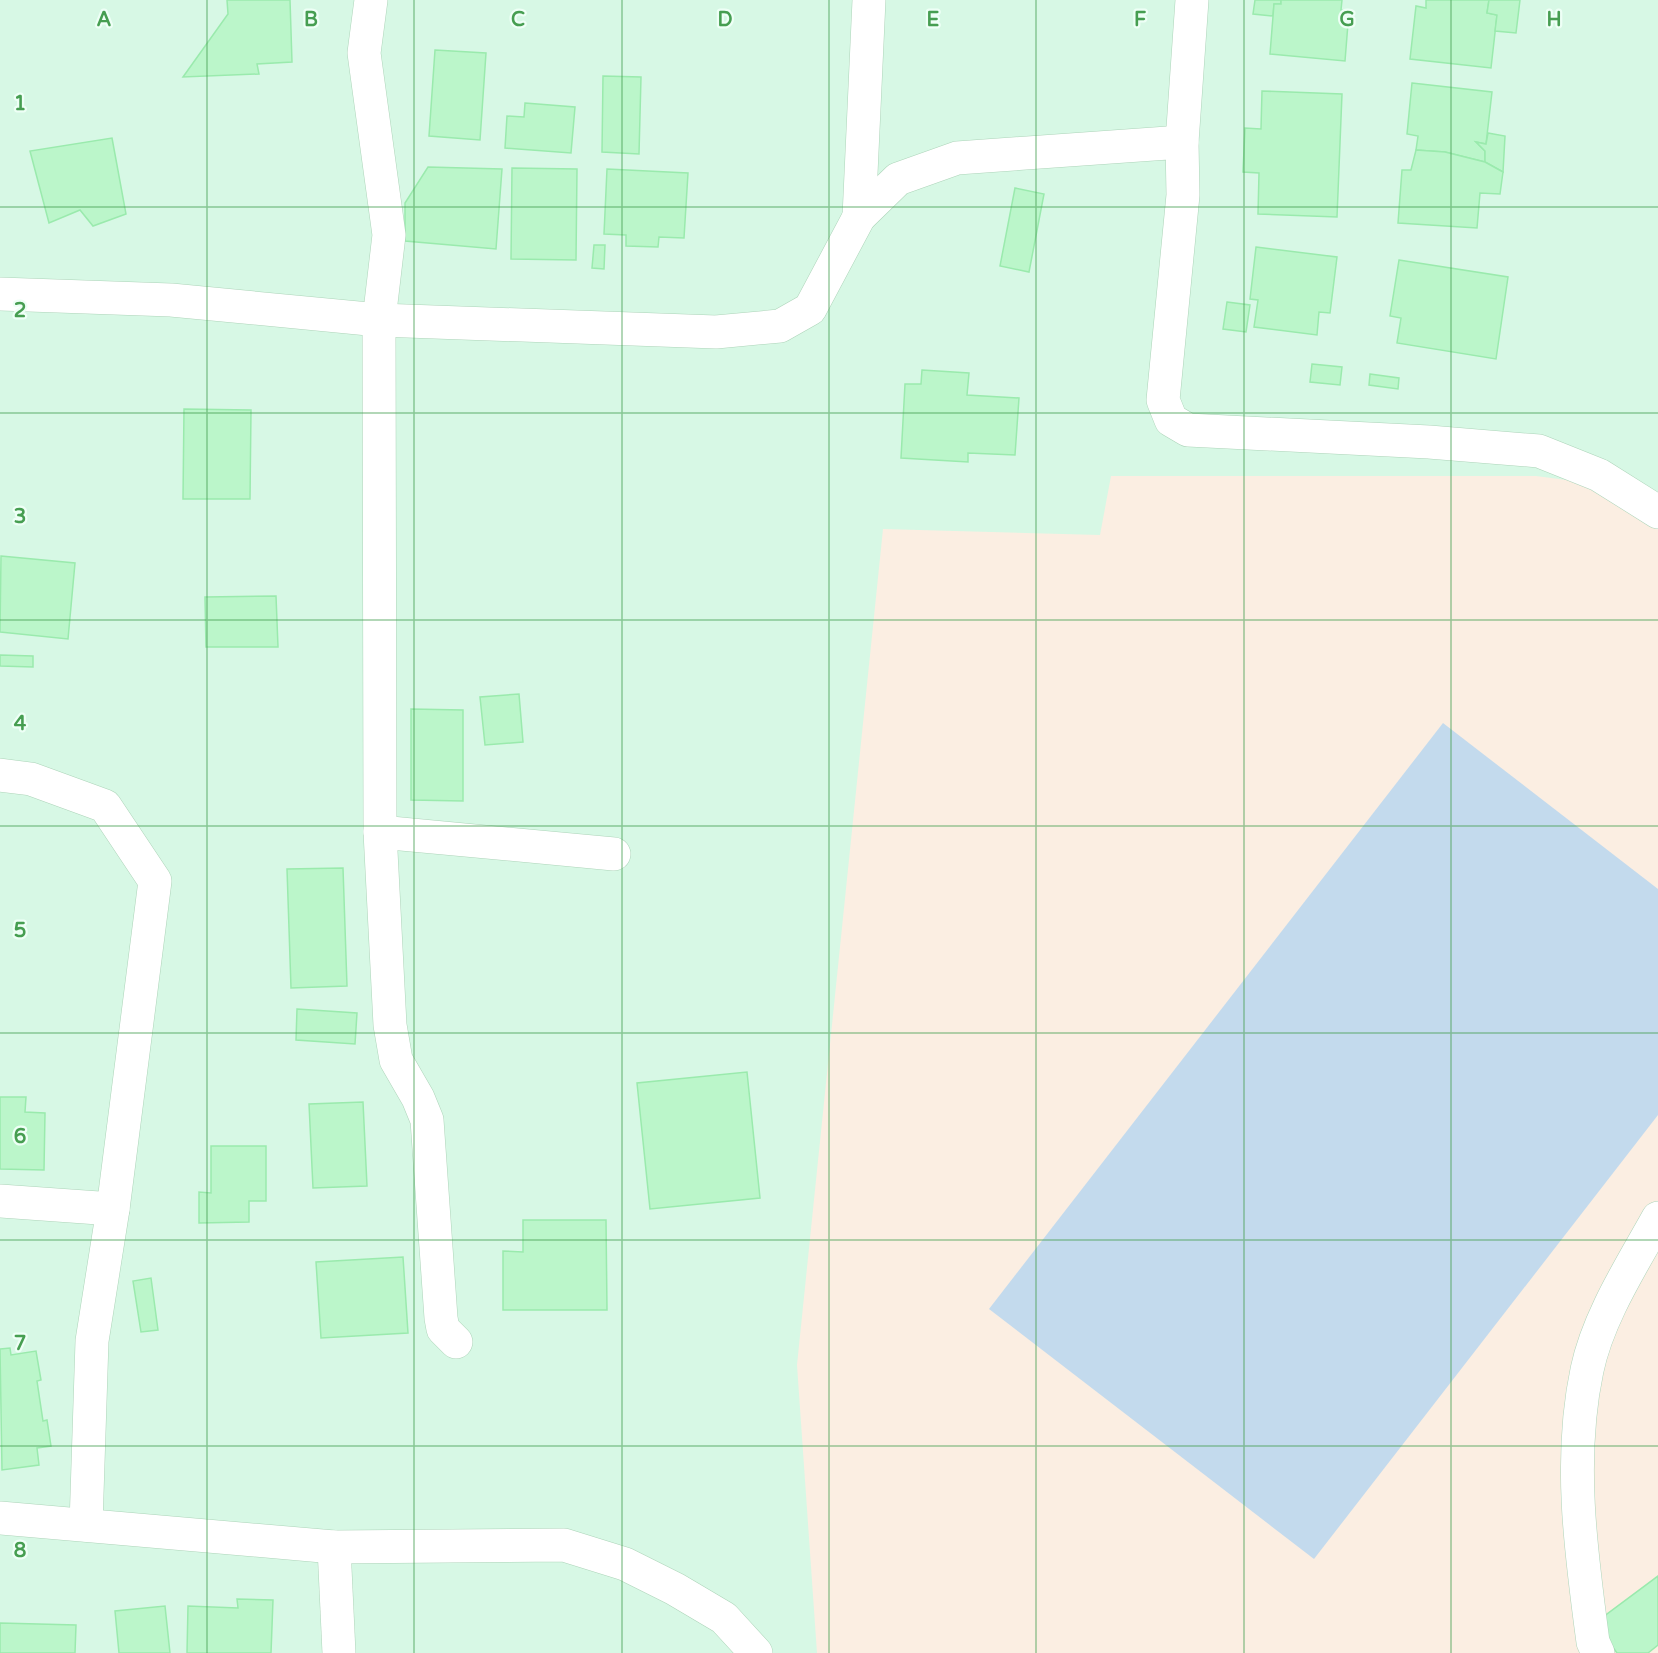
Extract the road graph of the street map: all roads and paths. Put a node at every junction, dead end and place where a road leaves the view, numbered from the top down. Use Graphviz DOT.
graph roads {
  1 [pos="371,0"];
  2 [pos="869,0"];
  3 [pos="1192,0"];
  4 [pos="1182,142"];
  5 [pos="859,218"];
  6 [pos="0,294"];
  7 [pos="379,320"];
  8 [pos="1658,512"];
  9 [pos="0,775"];
  10 [pos="380,832"];
  11 [pos="614,854"];
  12 [pos="0,1202"];
  13 [pos="113,1209"];
  14 [pos="1658,1218"];
  15 [pos="456,1342"];
  16 [pos="0,1518"];
  17 [pos="86,1525"];
  18 [pos="334,1547"];
  19 [pos="339,1653"];
  20 [pos="756,1653"];
  21 [pos="1598,1653"];
  1 -- 7 [label="street"];
  2 -- 5 [label="street"];
  3 -- 4 [label="street"];
  4 -- 5 [label="street"];
  4 -- 8 [label="street"];
  5 -- 7 [label="street"];
  6 -- 7 [label="street"];
  7 -- 10 [label="street"];
  9 -- 13 [label="street"];
  10 -- 11 [label="street"];
  10 -- 15 [label="street"];
  12 -- 13 [label="street"];
  13 -- 17 [label="street"];
  14 -- 21 [label="street"];
  16 -- 17 [label="street"];
  17 -- 18 [label="street"];
  18 -- 19 [label="street"];
  18 -- 20 [label="street"];
}
